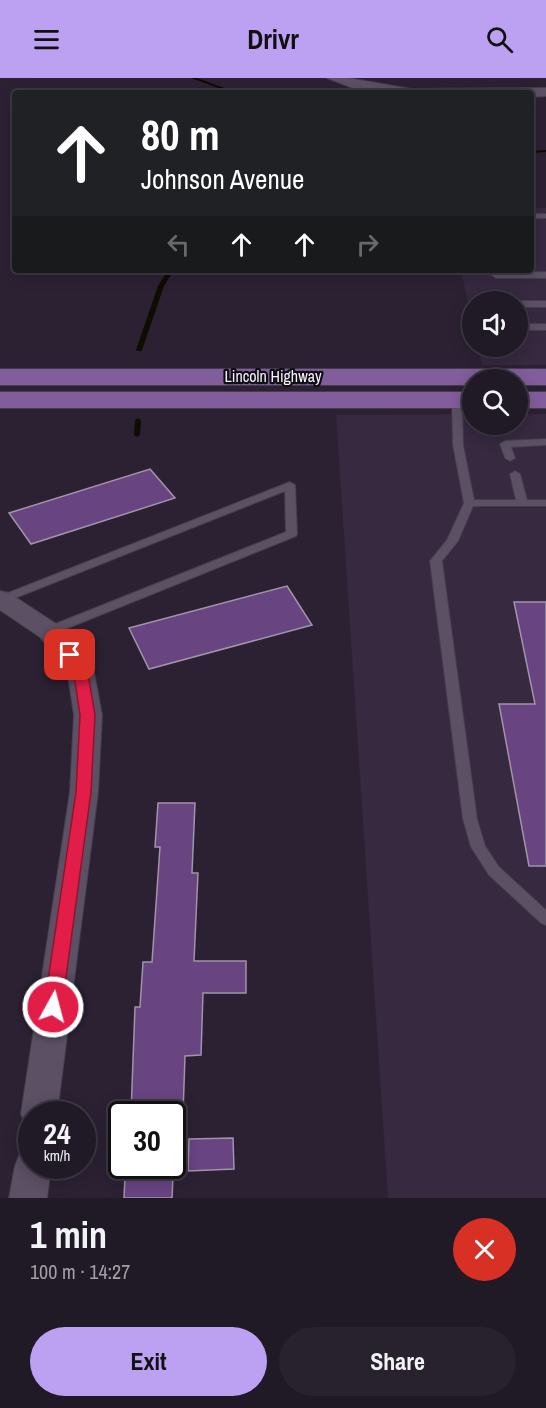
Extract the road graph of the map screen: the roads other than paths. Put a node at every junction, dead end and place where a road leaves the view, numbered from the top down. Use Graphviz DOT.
graph roads {
  1 [pos="334,78"];
  2 [pos="390,90"];
  3 [pos="496,273"];
  4 [pos="546,275"];
  5 [pos="528,304"];
  6 [pos="546,304"];
  7 [pos="528,327"];
  8 [pos="546,327"];
  9 [pos="546,376"];
  10 [pos="0,377"];
  11 [pos="0,400"];
  12 [pos="462,400"];
  13 [pos="528,400"];
  14 [pos="546,400"];
  15 [pos="462,419"];
  16 [pos="546,442"];
  17 [pos="510,458"];
  18 [pos="515,474"];
  19 [pos="469,502"];
  20 [pos="522,502"];
  21 [pos="546,503"];
  22 [pos="0,599"];
  23 [pos="49,631"];
  24 [pos="546,919"];
  25 [pos="41,1101"];
  26 [pos="31,1179"];
  27 [pos="28,1198"];
  1 -- 2 [label="street"];
  3 -- 4 [label="lane"];
  5 -- 6 [label="lane"];
  7 -- 8 [label="lane"];
  9 -- 10 [label="main road, Lincoln Highway"];
  11 -- 12 [label="main road, Lincoln Highway"];
  13 -- 14 [label="main road"];
  15 -- 19 [label="lane"];
  16 -- 17 [label="lane"];
  18 -- 20 [label="lane"];
  19 -- 20 [label="lane"];
  19 -- 24 [label="lane"];
  20 -- 21 [label="lane"];
  22 -- 23 [label="street"];
  22 -- 23 [label="lane"];
  23 -- 25 [label="street"];
  26 -- 27 [label="street"];
}
